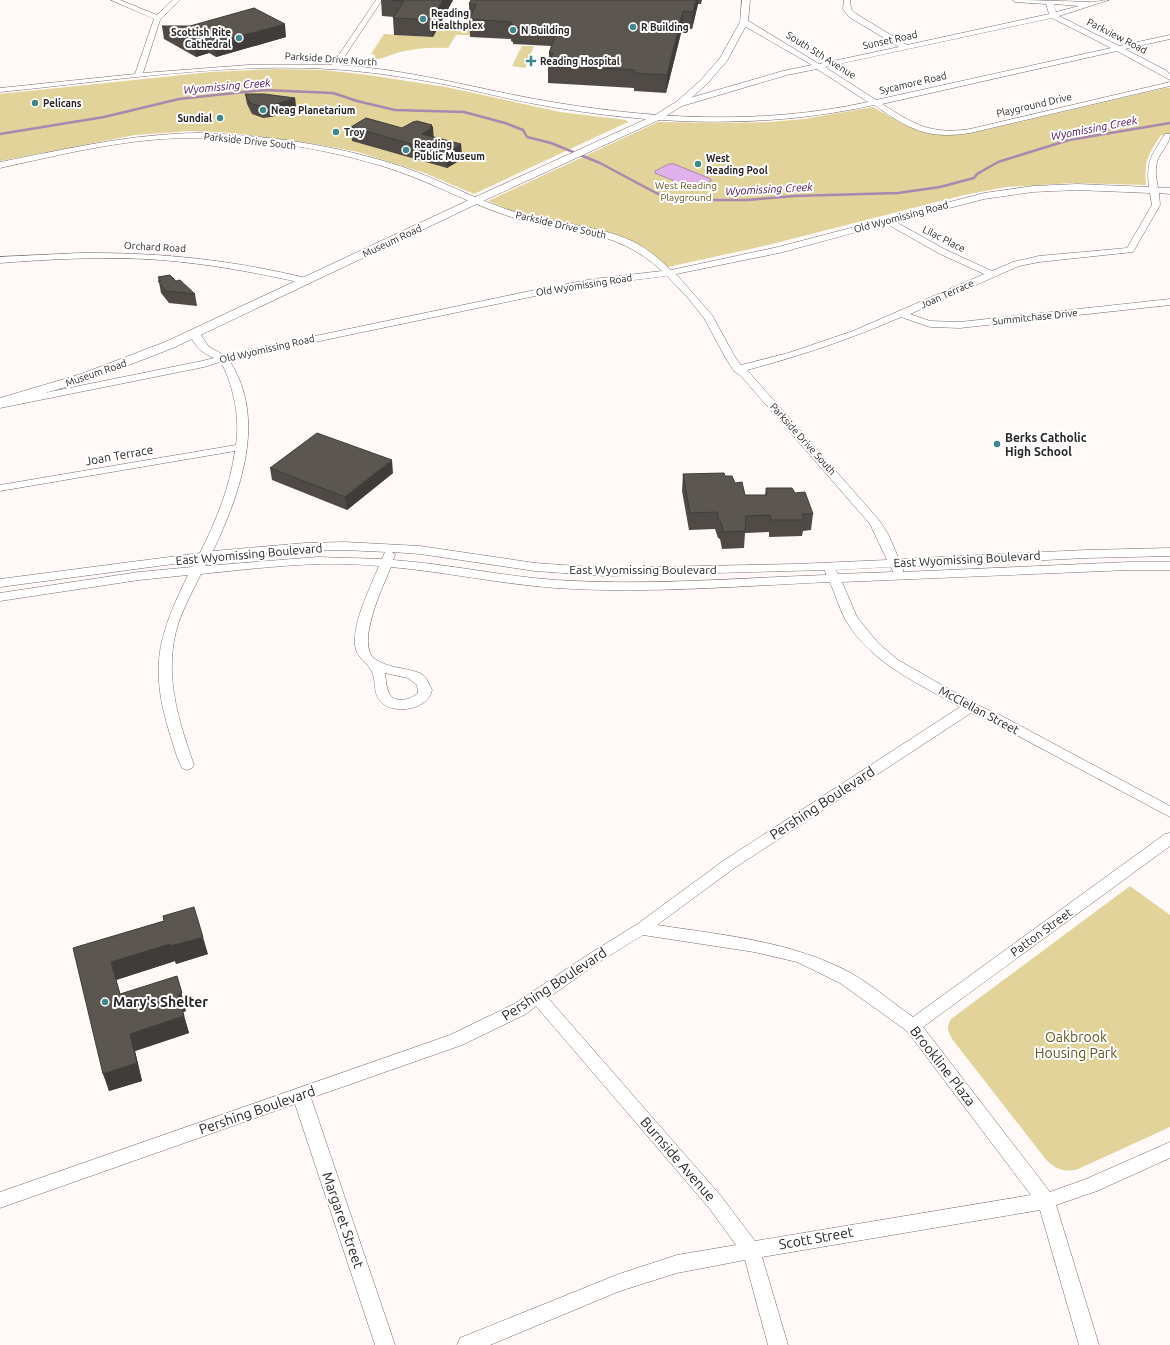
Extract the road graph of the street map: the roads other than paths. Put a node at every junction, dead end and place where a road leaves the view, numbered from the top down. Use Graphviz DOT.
graph roads {
  1 [pos="114,0"];
  2 [pos="177,0"];
  3 [pos="379,0"];
  4 [pos="746,0"];
  5 [pos="847,0"];
  6 [pos="1015,0"];
  7 [pos="1106,0"];
  8 [pos="1049,1"];
  9 [pos="1094,4"];
  10 [pos="1053,16"];
  11 [pos="158,18"];
  12 [pos="744,22"];
  13 [pos="1170,37"];
  14 [pos="905,47"];
  15 [pos="1119,49"];
  16 [pos="818,66"];
  17 [pos="334,67"];
  18 [pos="138,76"];
  19 [pos="1170,78"];
  20 [pos="1170,84"];
  21 [pos="0,90"];
  22 [pos="876,103"];
  23 [pos="679,104"];
  24 [pos="658,117"];
  25 [pos="904,121"];
  26 [pos="1168,136"];
  27 [pos="0,165"];
  28 [pos="1154,190"];
  29 [pos="1170,191"];
  30 [pos="477,200"];
  31 [pos="888,221"];
  32 [pos="0,260"];
  33 [pos="668,273"];
  34 [pos="991,274"];
  35 [pos="307,281"];
  36 [pos="1170,302"];
  37 [pos="902,314"];
  38 [pos="194,333"];
  39 [pos="223,358"];
  40 [pos="738,369"];
  41 [pos="0,402"];
  42 [pos="0,405"];
  43 [pos="242,447"];
  44 [pos="0,488"];
  45 [pos="392,548"];
  46 [pos="1170,552"];
  47 [pos="203,557"];
  48 [pos="387,562"];
  49 [pos="895,563"];
  50 [pos="1170,566"];
  51 [pos="197,571"];
  52 [pos="832,572"];
  53 [pos="900,576"];
  54 [pos="0,583"];
  55 [pos="0,596"];
  56 [pos="372,663"];
  57 [pos="970,706"];
  58 [pos="186,765"];
  59 [pos="1170,812"];
  60 [pos="1170,838"];
  61 [pos="642,929"];
  62 [pos="537,996"];
  63 [pos="912,1026"];
  64 [pos="301,1095"];
  65 [pos="1170,1150"];
  66 [pos="0,1200"];
  67 [pos="1046,1201"];
  68 [pos="751,1250"];
  69 [pos="385,1345"];
  70 [pos="467,1345"];
  71 [pos="778,1345"];
  72 [pos="1089,1345"];
  1 -- 11 [label="street"];
  2 -- 11 [label="street"];
  3 -- 17 [label="street"];
  4 -- 12 [label="main road"];
  5 -- 14 [label="street"];
  6 -- 8 [label="street"];
  7 -- 9 [label="street, Sunset Road"];
  8 -- 9 [label="street"];
  8 -- 10 [label="street"];
  9 -- 10 [label="street, Sunset Road"];
  10 -- 14 [label="street, Sunset Road"];
  10 -- 15 [label="street, Parkview Road"];
  11 -- 18 [label="street"];
  12 -- 16 [label="street, South 5th Avenue"];
  12 -- 23 [label="main road, Museum Road"];
  13 -- 15 [label="street, Sycamore Road"];
  14 -- 16 [label="street, Sunset Road"];
  15 -- 19 [label="street, Parkview Road"];
  15 -- 22 [label="street, Sycamore Road"];
  16 -- 22 [label="street, South 5th Avenue"];
  16 -- 23 [label="street, Sunset Road"];
  17 -- 18 [label="street, Parkside Drive North"];
  17 -- 24 [label="street, Parkside Drive North"];
  18 -- 21 [label="street, Parkside Drive North"];
  20 -- 25 [label="street, Playground Drive"];
  22 -- 24 [label="street, Sycamore Road"];
  22 -- 25 [label="street, South 5th Avenue"];
  23 -- 24 [label="main road, Museum Road"];
  24 -- 30 [label="main road, Museum Road"];
  26 -- 28 [label="street"];
  27 -- 30 [label="street, Parkside Drive South"];
  28 -- 29 [label="street, Old Wyomissing Road"];
  28 -- 31 [label="street, Old Wyomissing Road"];
  28 -- 34 [label="street, Joan Terrace"];
  30 -- 33 [label="street, Parkside Drive South"];
  30 -- 35 [label="main road, Museum Road"];
  31 -- 33 [label="street, Old Wyomissing Road"];
  31 -- 34 [label="street, Lilac Place"];
  32 -- 35 [label="street, Orchard Road"];
  33 -- 39 [label="street, Old Wyomissing Road"];
  33 -- 40 [label="street, Parkside Drive South"];
  34 -- 37 [label="street, Joan Terrace"];
  35 -- 38 [label="main road, Museum Road"];
  36 -- 37 [label="street, Summitchase Drive"];
  37 -- 40 [label="street, Joan Terrace"];
  38 -- 39 [label="street"];
  38 -- 41 [label="main road, Museum Road"];
  39 -- 42 [label="street, Old Wyomissing Road"];
  39 -- 43 [label="street"];
  40 -- 49 [label="street, Parkside Drive South"];
  43 -- 44 [label="street, Joan Terrace"];
  43 -- 47 [label="street"];
  45 -- 47 [label="street, East Wyomissing Boulevard"];
  45 -- 48 [label="street"];
  45 -- 52 [label="street, East Wyomissing Boulevard"];
  46 -- 49 [label="street, East Wyomissing Boulevard"];
  47 -- 51 [label="street"];
  47 -- 54 [label="street, East Wyomissing Boulevard"];
  48 -- 51 [label="street, East Wyomissing Boulevard"];
  48 -- 52 [label="street, East Wyomissing Boulevard"];
  48 -- 56 [label="street"];
  49 -- 52 [label="street, East Wyomissing Boulevard"];
  49 -- 53 [label="street, Parkside Drive South"];
  50 -- 53 [label="street, East Wyomissing Boulevard"];
  51 -- 55 [label="street, East Wyomissing Boulevard"];
  51 -- 58 [label="street"];
  52 -- 53 [label="street, East Wyomissing Boulevard"];
  52 -- 57 [label="street, McClellan Street"];
  57 -- 59 [label="street, McClellan Street"];
  57 -- 61 [label="street, Pershing Boulevard"];
  60 -- 63 [label="street, Patton Street"];
  61 -- 62 [label="street, Pershing Boulevard"];
  61 -- 63 [label="street, Brookline Plaza"];
  62 -- 64 [label="street, Pershing Boulevard"];
  62 -- 68 [label="street, Burnside Avenue"];
  63 -- 67 [label="street, Brookline Plaza"];
  64 -- 66 [label="street, Pershing Boulevard"];
  64 -- 69 [label="street, Margaret Street"];
  65 -- 67 [label="street, Scott Street"];
  67 -- 68 [label="street, Scott Street"];
  67 -- 72 [label="street, Brookline Plaza"];
  68 -- 70 [label="street, Scott Street"];
  68 -- 71 [label="street, Burnside Avenue"];
}
